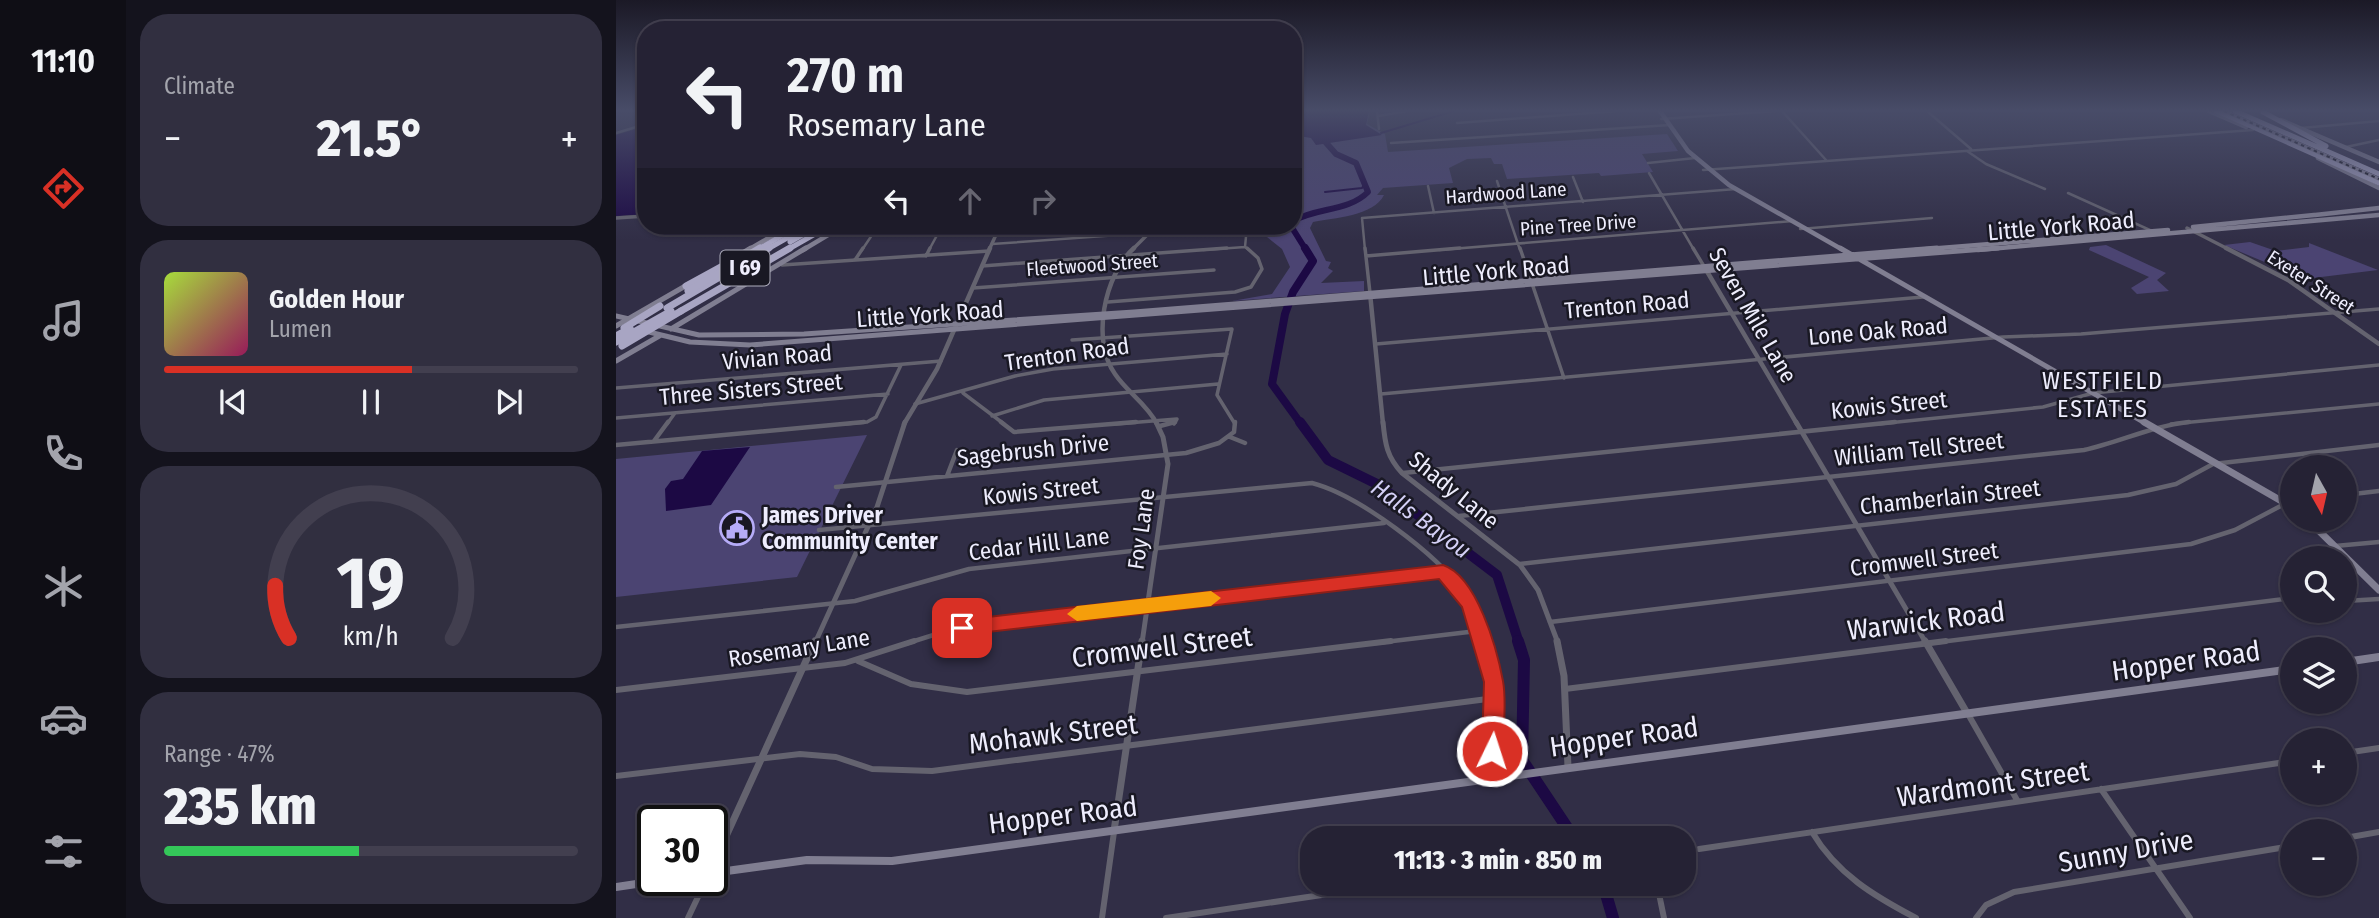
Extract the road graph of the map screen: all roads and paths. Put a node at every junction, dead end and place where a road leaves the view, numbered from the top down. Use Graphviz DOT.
graph roads {
  1 [pos="1689,154"];
  2 [pos="1821,154"];
  3 [pos="1918,154"];
  4 [pos="1972,154"];
  5 [pos="2309,154"];
  6 [pos="2311,154"];
  7 [pos="2334,154"];
  8 [pos="2343,154"];
  9 [pos="2361,154"];
  10 [pos="1695,161"];
  11 [pos="1827,161"];
  12 [pos="2379,161"];
  13 [pos="1648,163"];
  14 [pos="1705,170"];
  15 [pos="1649,173"];
  16 [pos="2379,173"];
  17 [pos="1573,177"];
  18 [pos="1497,181"];
  19 [pos="2379,185"];
  20 [pos="1428,186"];
  21 [pos="2045,189"];
  22 [pos="1734,190"];
  23 [pos="2068,193"];
  24 [pos="1662,196"];
  25 [pos="1583,202"];
  26 [pos="1506,208"];
  27 [pos="2379,212"];
  28 [pos="1434,213"];
  29 [pos="637,217"];
  30 [pos="2314,217"];
  31 [pos="616,218"];
  32 [pos="1362,218"];
  33 [pos="1932,218"];
  34 [pos="1791,222"];
  35 [pos="2232,223"];
  36 [pos="2187,228"];
  37 [pos="2239,228"];
  38 [pos="1802,229"];
  39 [pos="1683,231"];
  40 [pos="2152,231"];
  41 [pos="2193,232"];
  42 [pos="774,235"];
  43 [pos="784,235"];
  44 [pos="793,235"];
  45 [pos="801,235"];
  46 [pos="813,235"];
  47 [pos="818,235"];
  48 [pos="827,235"];
  49 [pos="834,235"];
  50 [pos="871,235"];
  51 [pos="937,235"];
  52 [pos="996,235"];
  53 [pos="1123,235"];
  54 [pos="1150,235"];
  55 [pos="1246,235"];
  56 [pos="2027,242"];
  57 [pos="992,244"];
  58 [pos="1518,244"];
  59 [pos="2032,246"];
  60 [pos="1245,247"];
  61 [pos="1833,248"];
  62 [pos="989,251"];
  63 [pos="1127,255"];
  64 [pos="926,256"];
  65 [pos="1366,256"];
  66 [pos="1851,256"];
  67 [pos="772,258"];
  68 [pos="1830,258"];
  69 [pos="1882,258"];
  70 [pos="1858,260"];
  71 [pos="855,261"];
  72 [pos="782,265"];
  73 [pos="982,266"];
  74 [pos="1214,270"];
  75 [pos="1706,270"];
  76 [pos="1876,271"];
  77 [pos="1114,278"];
  78 [pos="1533,283"];
  79 [pos="687,288"];
  80 [pos="972,288"];
  81 [pos="1371,296"];
  82 [pos="1923,297"];
  83 [pos="1108,302"];
  84 [pos="716,303"];
  85 [pos="1267,304"];
  86 [pos="667,308"];
  87 [pos="2379,309"];
  88 [pos="2334,312"];
  89 [pos="1732,313"];
  90 [pos="616,316"];
  91 [pos="693,317"];
  92 [pos="1104,317"];
  93 [pos="630,318"];
  94 [pos="1021,320"];
  95 [pos="956,325"];
  96 [pos="1012,326"];
  97 [pos="672,329"];
  98 [pos="616,330"];
  99 [pos="1547,330"];
  100 [pos="804,334"];
  101 [pos="661,335"];
  102 [pos="1100,338"];
  103 [pos="1995,338"];
  104 [pos="677,339"];
  105 [pos="1072,340"];
  106 [pos="798,341"];
  107 [pos="647,343"];
  108 [pos="1376,344"];
  109 [pos="2379,344"];
  110 [pos="618,346"];
  111 [pos="1227,354"];
  112 [pos="1759,360"];
  113 [pos="616,361"];
  114 [pos="941,361"];
  115 [pos="901,364"];
  116 [pos="1107,365"];
  117 [pos="2379,365"];
  118 [pos="1564,378"];
  119 [pos="1218,384"];
  120 [pos="616,388"];
  121 [pos="963,392"];
  122 [pos="1132,392"];
  123 [pos="2093,393"];
  124 [pos="888,394"];
  125 [pos="1381,394"];
  126 [pos="915,404"];
  127 [pos="2379,404"];
  128 [pos="675,413"];
  129 [pos="991,416"];
  130 [pos="616,418"];
  131 [pos="1159,423"];
  132 [pos="2153,426"];
  133 [pos="1801,432"];
  134 [pos="1230,437"];
  135 [pos="653,441"];
  136 [pos="1245,443"];
  137 [pos="616,445"];
  138 [pos="2379,445"];
  139 [pos="957,450"];
  140 [pos="1168,455"];
  141 [pos="2218,463"];
  142 [pos="1402,473"];
  143 [pos="947,476"];
  144 [pos="1828,476"];
  145 [pos="887,482"];
  146 [pos="836,487"];
  147 [pos="2379,491"];
  148 [pos="2357,494"];
  149 [pos="1163,496"];
  150 [pos="2280,496"];
  151 [pos="2280,506"];
  152 [pos="1458,516"];
  153 [pos="1385,523"];
  154 [pos="1857,525"];
  155 [pos="868,526"];
  156 [pos="819,530"];
  157 [pos="2320,532"];
  158 [pos="2379,542"];
  159 [pos="2335,546"];
  160 [pos="1156,548"];
  161 [pos="1520,565"];
  162 [pos="2357,568"];
  163 [pos="1443,572"];
  164 [pos="1889,581"];
  165 [pos="2379,590"];
  166 [pos="2280,599"];
  167 [pos="2379,599"];
  168 [pos="2357,600"];
  169 [pos="832,603"];
  170 [pos="1147,606"];
  171 [pos="1550,622"];
  172 [pos="616,627"];
  173 [pos="1477,631"];
  174 [pos="1925,643"];
  175 [pos="2379,657"];
  176 [pos="858,660"];
  177 [pos="2357,660"];
  178 [pos="804,669"];
  179 [pos="1138,670"];
  180 [pos="2280,671"];
  181 [pos="1565,689"];
  182 [pos="616,690"];
  183 [pos="1495,698"];
  184 [pos="1967,713"];
  185 [pos="1128,746"];
  186 [pos="2379,748"];
  187 [pos="2357,751"];
  188 [pos="762,758"];
  189 [pos="2280,763"];
  190 [pos="1568,768"];
  191 [pos="616,776"];
  192 [pos="1496,778"];
  193 [pos="2101,789"];
  194 [pos="2017,801"];
  195 [pos="1114,831"];
  196 [pos="728,832"];
  197 [pos="1812,832"];
  198 [pos="2379,832"];
  199 [pos="2357,836"];
  200 [pos="2280,848"];
  201 [pos="1699,849"];
  202 [pos="2155,867"];
  203 [pos="728,871"];
  204 [pos="637,884"];
  205 [pos="616,887"];
  206 [pos="698,896"];
  207 [pos="1315,896"];
  208 [pos="1659,896"];
  209 [pos="688,918"];
  210 [pos="1102,918"];
  211 [pos="1166,918"];
  212 [pos="1664,918"];
  213 [pos="1916,918"];
  214 [pos="1976,918"];
  215 [pos="2190,918"];
  1 -- 10 [label="main road"];
  2 -- 11 [label="street"];
  3 -- 11 [label="street"];
  4 -- 21 [label="street"];
  5 -- 19 [label="main road"];
  6 -- 19 [label="highway"];
  7 -- 16 [label="highway"];
  8 -- 16 [label="highway"];
  9 -- 12 [label="main road"];
  10 -- 13 [label="street"];
  10 -- 14 [label="main road"];
  11 -- 14 [label="street"];
  14 -- 22 [label="main road"];
  15 -- 24 [label="street, Seven Mile Lane"];
  17 -- 25 [label="street"];
  18 -- 26 [label="street"];
  20 -- 28 [label="street"];
  22 -- 24 [label="street, Hardwood Lane"];
  22 -- 34 [label="main road"];
  23 -- 40 [label="street"];
  24 -- 25 [label="street, Hardwood Lane"];
  24 -- 39 [label="street, Seven Mile Lane"];
  25 -- 26 [label="street, Hardwood Lane"];
  26 -- 28 [label="street, Hardwood Lane"];
  26 -- 58 [label="street"];
  27 -- 30 [label="main road, Little York Road"];
  27 -- 30 [label="main road, Little York Road"];
  28 -- 32 [label="street, Hardwood Lane"];
  29 -- 31 [label="street"];
  30 -- 35 [label="main road, Little York Road"];
  30 -- 37 [label="main road, Little York Road"];
  32 -- 65 [label="street, Shady Lane"];
  33 -- 38 [label="street"];
  34 -- 38 [label="main road"];
  34 -- 39 [label="street, Pine Tree Drive"];
  35 -- 36 [label="main road, Little York Road"];
  35 -- 37 [label="main road"];
  36 -- 40 [label="main road, Little York Road"];
  36 -- 41 [label="street, Exeter Street"];
  37 -- 41 [label="main road, Little York Road"];
  38 -- 61 [label="main road"];
  38 -- 66 [label="main road"];
  39 -- 58 [label="street, Pine Tree Drive"];
  39 -- 75 [label="street, Seven Mile Lane"];
  40 -- 56 [label="main road, Little York Road"];
  41 -- 59 [label="main road, Little York Road"];
  41 -- 88 [label="street, Exeter Street"];
  42 -- 79 [label="main road"];
  43 -- 79 [label="highway, bridge"];
  44 -- 86 [label="highway, I 69"];
  45 -- 86 [label="highway, I 69"];
  46 -- 67 [label="highway, I 69"];
  47 -- 67 [label="highway"];
  48 -- 84 [label="main road"];
  49 -- 72 [label="main road"];
  50 -- 71 [label="street"];
  51 -- 64 [label="street"];
  52 -- 57 [label="street"];
  53 -- 57 [label="street"];
  54 -- 63 [label="street, Foy Lane"];
  55 -- 60 [label="street"];
  56 -- 59 [label="main road"];
  56 -- 66 [label="main road, Little York Road"];
  57 -- 62 [label="street"];
  58 -- 65 [label="street, Pine Tree Drive"];
  58 -- 78 [label="street"];
  59 -- 69 [label="main road, Little York Road"];
  60 -- 63 [label="street"];
  60 -- 83 [label="street"];
  61 -- 66 [label="main road"];
  61 -- 68 [label="main road"];
  62 -- 64 [label="street"];
  62 -- 73 [label="street"];
  63 -- 73 [label="street"];
  63 -- 77 [label="street, Foy Lane"];
  64 -- 71 [label="street"];
  65 -- 81 [label="street, Shady Lane"];
  66 -- 68 [label="main road, Little York Road"];
  66 -- 70 [label="main road"];
  67 -- 86 [label="highway, I 69"];
  68 -- 75 [label="main road, Little York Road"];
  69 -- 70 [label="main road, Little York Road"];
  69 -- 76 [label="main road"];
  70 -- 75 [label="main road, Little York Road"];
  70 -- 76 [label="main road"];
  71 -- 72 [label="street"];
  72 -- 84 [label="main road"];
  73 -- 80 [label="street"];
  74 -- 77 [label="street, Fleetwood Street"];
  75 -- 78 [label="main road, Little York Road"];
  75 -- 89 [label="street, Seven Mile Lane"];
  76 -- 82 [label="main road"];
  77 -- 80 [label="street, Fleetwood Street"];
  77 -- 83 [label="street, Foy Lane"];
  78 -- 81 [label="main road, Little York Road"];
  78 -- 99 [label="street"];
  79 -- 86 [label="highway"];
  80 -- 95 [label="street"];
  81 -- 85 [label="main road, Little York Road"];
  81 -- 85 [label="main road, Little York Road"];
  81 -- 108 [label="street, Shady Lane"];
  82 -- 89 [label="street, Trenton Road"];
  82 -- 103 [label="main road"];
  83 -- 92 [label="street, Foy Lane"];
  84 -- 91 [label="main road"];
  85 -- 92 [label="main road, Little York Road"];
  86 -- 90 [label="main road"];
  86 -- 91 [label="main road"];
  86 -- 93 [label="main road"];
  86 -- 98 [label="highway, I 69, bridge"];
  86 -- 110 [label="highway, I 69, bridge"];
  87 -- 88 [label="street, Lone Oak Road"];
  88 -- 103 [label="street, Lone Oak Road"];
  88 -- 109 [label="street, Exeter Street"];
  89 -- 99 [label="street, Trenton Road"];
  89 -- 112 [label="street, Seven Mile Lane"];
  90 -- 93 [label="main road, Little York Road"];
  91 -- 97 [label="main road"];
  92 -- 94 [label="main road, Little York Road"];
  92 -- 96 [label="main road, Little York Road"];
  92 -- 102 [label="street, Foy Lane"];
  93 -- 97 [label="main road, Little York Road"];
  93 -- 98 [label="main road"];
  94 -- 95 [label="main road, Little York Road"];
  94 -- 96 [label="main road"];
  95 -- 96 [label="main road, Little York Road"];
  95 -- 100 [label="main road, Little York Road"];
  95 -- 106 [label="main road, Little York Road"];
  95 -- 114 [label="street"];
  97 -- 100 [label="main road, Little York Road"];
  97 -- 101 [label="main road"];
  98 -- 101 [label="main road, Little York Road"];
  98 -- 107 [label="main road"];
  99 -- 108 [label="street, Trenton Road"];
  99 -- 118 [label="street"];
  100 -- 106 [label="main road"];
  101 -- 104 [label="main road, Little York Road"];
  101 -- 107 [label="main road"];
  102 -- 105 [label="street"];
  102 -- 111 [label="street"];
  102 -- 116 [label="street, Foy Lane"];
  103 -- 112 [label="street, Lone Oak Road"];
  103 -- 123 [label="main road"];
  104 -- 106 [label="main road, Little York Road"];
  104 -- 107 [label="main road"];
  107 -- 113 [label="main road"];
  108 -- 125 [label="street, Shady Lane"];
  111 -- 116 [label="street, Trenton Road"];
  111 -- 119 [label="street"];
  112 -- 118 [label="street, Lone Oak Road"];
  112 -- 133 [label="street, Seven Mile Lane"];
  114 -- 115 [label="street, Vivian Road"];
  114 -- 126 [label="street"];
  115 -- 120 [label="street, Vivian Road"];
  115 -- 124 [label="street"];
  116 -- 121 [label="street, Trenton Road"];
  116 -- 122 [label="street, Foy Lane"];
  117 -- 123 [label="street, Kowis Street"];
  118 -- 125 [label="street, Lone Oak Road"];
  119 -- 122 [label="street"];
  119 -- 134 [label="street"];
  121 -- 126 [label="street, Trenton Road"];
  121 -- 129 [label="street"];
  122 -- 129 [label="street"];
  122 -- 131 [label="street, Foy Lane"];
  123 -- 132 [label="main road"];
  123 -- 133 [label="street, Kowis Street"];
  124 -- 128 [label="street, Three Sisters Street"];
  124 -- 135 [label="street"];
  125 -- 142 [label="street, Shady Lane"];
  126 -- 145 [label="street"];
  127 -- 132 [label="street, William Tell Street"];
  128 -- 130 [label="street, Three Sisters Street"];
  128 -- 135 [label="street"];
  129 -- 131 [label="street"];
  131 -- 140 [label="street, Foy Lane"];
  132 -- 141 [label="main road"];
  132 -- 144 [label="street, William Tell Street"];
  133 -- 142 [label="street, Kowis Street"];
  133 -- 144 [label="street, Seven Mile Lane"];
  134 -- 136 [label="street"];
  134 -- 140 [label="street, Sagebrush Drive"];
  135 -- 137 [label="street"];
  138 -- 141 [label="street, Chamberlain Street"];
  139 -- 143 [label="street"];
  140 -- 143 [label="street, Sagebrush Drive"];
  140 -- 149 [label="street, Foy Lane"];
  141 -- 150 [label="main road"];
  141 -- 154 [label="street, Chamberlain Street"];
  142 -- 152 [label="street, Shady Lane"];
  143 -- 145 [label="street, Sagebrush Drive"];
  144 -- 152 [label="street, William Tell Street"];
  144 -- 154 [label="street, Seven Mile Lane"];
  145 -- 146 [label="street, Sagebrush Drive"];
  145 -- 155 [label="street"];
  147 -- 148 [label="street"];
  149 -- 153 [label="street, Kowis Street"];
  149 -- 155 [label="street, Kowis Street"];
  149 -- 160 [label="street, Foy Lane"];
  151 -- 164 [label="street, Cromwell Street"];
  152 -- 161 [label="street, Shady Lane"];
  153 -- 160 [label="street, Cedar Hill Lane"];
  153 -- 163 [label="street"];
  154 -- 161 [label="street, Chamberlain Street"];
  154 -- 164 [label="street, Seven Mile Lane"];
  155 -- 156 [label="street, Kowis Street"];
  155 -- 169 [label="street"];
  157 -- 159 [label="main road"];
  158 -- 159 [label="street"];
  160 -- 169 [label="street, Cedar Hill Lane"];
  160 -- 170 [label="street, Foy Lane"];
  161 -- 171 [label="street, Shady Lane"];
  162 -- 165 [label="main road"];
  163 -- 170 [label="street, Rosemary Lane"];
  163 -- 173 [label="street"];
  164 -- 171 [label="street, Cromwell Street"];
  164 -- 174 [label="street, Seven Mile Lane"];
  166 -- 174 [label="street, Warwick Road"];
  167 -- 168 [label="street"];
  169 -- 172 [label="street, Cedar Hill Lane"];
  169 -- 178 [label="street"];
  170 -- 176 [label="street, Rosemary Lane"];
  170 -- 179 [label="street, Foy Lane"];
  171 -- 181 [label="street, Shady Lane"];
  173 -- 179 [label="street, Cromwell Street"];
  173 -- 183 [label="street"];
  174 -- 181 [label="street, Warwick Road"];
  174 -- 184 [label="street, Seven Mile Lane"];
  175 -- 177 [label="main road"];
  176 -- 178 [label="street, Rosemary Lane"];
  176 -- 179 [label="street, Cromwell Street"];
  178 -- 182 [label="street, Rosemary Lane"];
  178 -- 188 [label="street"];
  179 -- 185 [label="street, Foy Lane"];
  180 -- 184 [label="main road, Hopper Road"];
  181 -- 190 [label="street, Shady Lane"];
  183 -- 185 [label="street, Mohawk Street"];
  183 -- 192 [label="street"];
  184 -- 190 [label="main road, Hopper Road"];
  184 -- 194 [label="street, Seven Mile Lane"];
  185 -- 188 [label="street, Mohawk Street"];
  185 -- 195 [label="street, Foy Lane"];
  186 -- 187 [label="street"];
  188 -- 191 [label="street, Mohawk Street"];
  188 -- 196 [label="street"];
  189 -- 193 [label="street, Wardmont Street"];
  190 -- 192 [label="main road, Hopper Road"];
  192 -- 195 [label="main road, Hopper Road"];
  193 -- 194 [label="street, Wardmont Street"];
  193 -- 202 [label="street"];
  194 -- 197 [label="street, Wardmont Street"];
  195 -- 203 [label="main road, Hopper Road"];
  195 -- 210 [label="street, Foy Lane"];
  197 -- 201 [label="street, Wardmont Street"];
  197 -- 213 [label="street"];
  198 -- 199 [label="street"];
  200 -- 202 [label="street, Sunny Drive"];
  202 -- 214 [label="street, Sunny Drive"];
  202 -- 215 [label="street"];
  204 -- 205 [label="main road"];
  206 -- 209 [label="street"];
  207 -- 211 [label="street"];
  208 -- 212 [label="street"];
}
